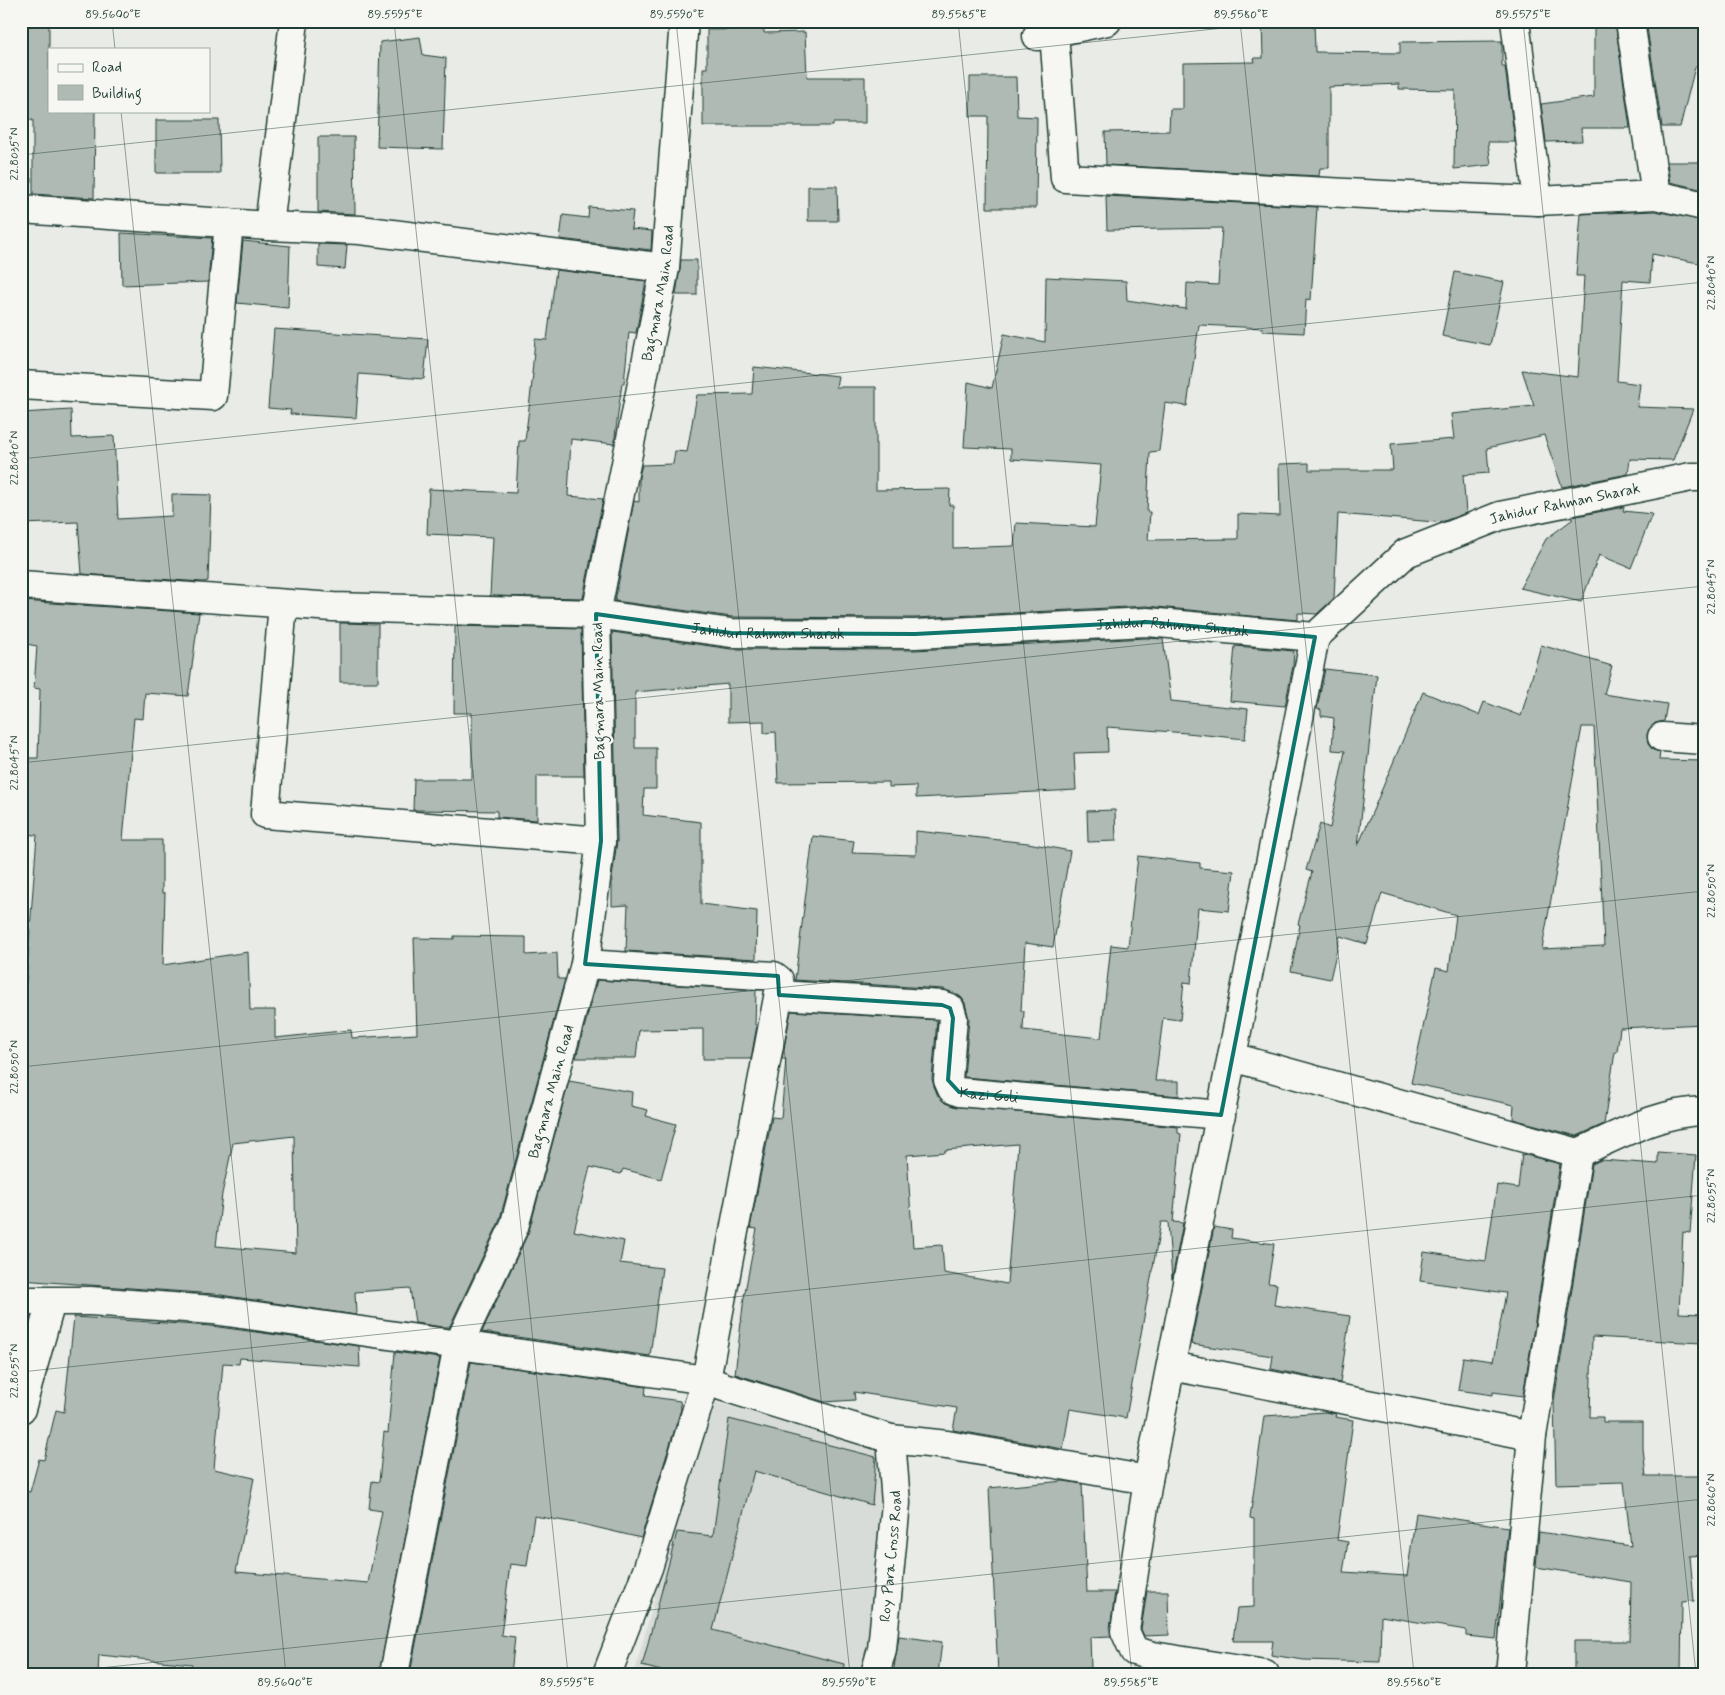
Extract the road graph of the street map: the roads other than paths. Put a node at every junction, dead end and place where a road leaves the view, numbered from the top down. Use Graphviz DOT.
graph roads {
  1 [pos="294,21"];
  2 [pos="684,21"];
  3 [pos="1107,21"];
  4 [pos="1515,21"];
  5 [pos="1630,21"];
  6 [pos="1656,195"];
  7 [pos="1538,202"];
  8 [pos="1704,206"];
  9 [pos="21,209"];
  10 [pos="229,223"];
  11 [pos="269,226"];
  12 [pos="665,268"];
  13 [pos="21,385"];
  14 [pos="1704,477"];
  15 [pos="21,585"];
  16 [pos="283,604"];
  17 [pos="596,614"];
  18 [pos="1315,638"];
  19 [pos="1662,737"];
  20 [pos="1704,740"];
  21 [pos="601,841"];
  22 [pos="585,964"];
  23 [pos="779,995"];
  24 [pos="1232,1057"];
  25 [pos="1704,1111"];
  26 [pos="1221,1116"];
  27 [pos="1578,1153"];
  28 [pos="21,1301"];
  29 [pos="51,1302"];
  30 [pos="458,1346"];
  31 [pos="1171,1366"];
  32 [pos="706,1380"];
  33 [pos="21,1409"];
  34 [pos="1532,1436"];
  35 [pos="891,1439"];
  36 [pos="1148,1480"];
  37 [pos="394,1674"];
  38 [pos="606,1674"];
  39 [pos="875,1674"];
  40 [pos="1265,1674"];
  41 [pos="1510,1674"];
  1 -- 11 [label="street"];
  2 -- 12 [label="street, Bagmara Main Road"];
  3 -- 7 [label="street"];
  4 -- 7 [label="street"];
  5 -- 6 [label="street"];
  6 -- 7 [label="street"];
  6 -- 8 [label="street"];
  9 -- 10 [label="street"];
  10 -- 11 [label="street"];
  10 -- 13 [label="street"];
  11 -- 12 [label="street"];
  12 -- 17 [label="street, Bagmara Main Road"];
  14 -- 18 [label="street, Jahidur Rahman Sharak"];
  15 -- 16 [label="street, Jahidur Rahman Sharak"];
  16 -- 17 [label="street, Jahidur Rahman Sharak"];
  16 -- 21 [label="street"];
  17 -- 18 [label="street, Jahidur Rahman Sharak"];
  17 -- 21 [label="street, Bagmara Main Road"];
  18 -- 24 [label="street"];
  19 -- 20 [label="street"];
  21 -- 22 [label="street, Bagmara Main Road"];
  22 -- 23 [label="street"];
  22 -- 30 [label="street, Bagmara Main Road"];
  23 -- 26 [label="street, Kazi Goli"];
  23 -- 32 [label="street"];
  24 -- 26 [label="street"];
  24 -- 27 [label="street"];
  25 -- 27 [label="street"];
  26 -- 31 [label="street"];
  27 -- 34 [label="street"];
  28 -- 29 [label="street"];
  29 -- 30 [label="street"];
  29 -- 33 [label="street"];
  30 -- 32 [label="street"];
  30 -- 37 [label="street, Bagmara Main Road"];
  31 -- 34 [label="street"];
  31 -- 36 [label="street"];
  32 -- 35 [label="street"];
  32 -- 38 [label="street"];
  34 -- 41 [label="street"];
  35 -- 36 [label="street"];
  35 -- 39 [label="street, Roy Para Cross Road"];
  36 -- 40 [label="street"];
}
